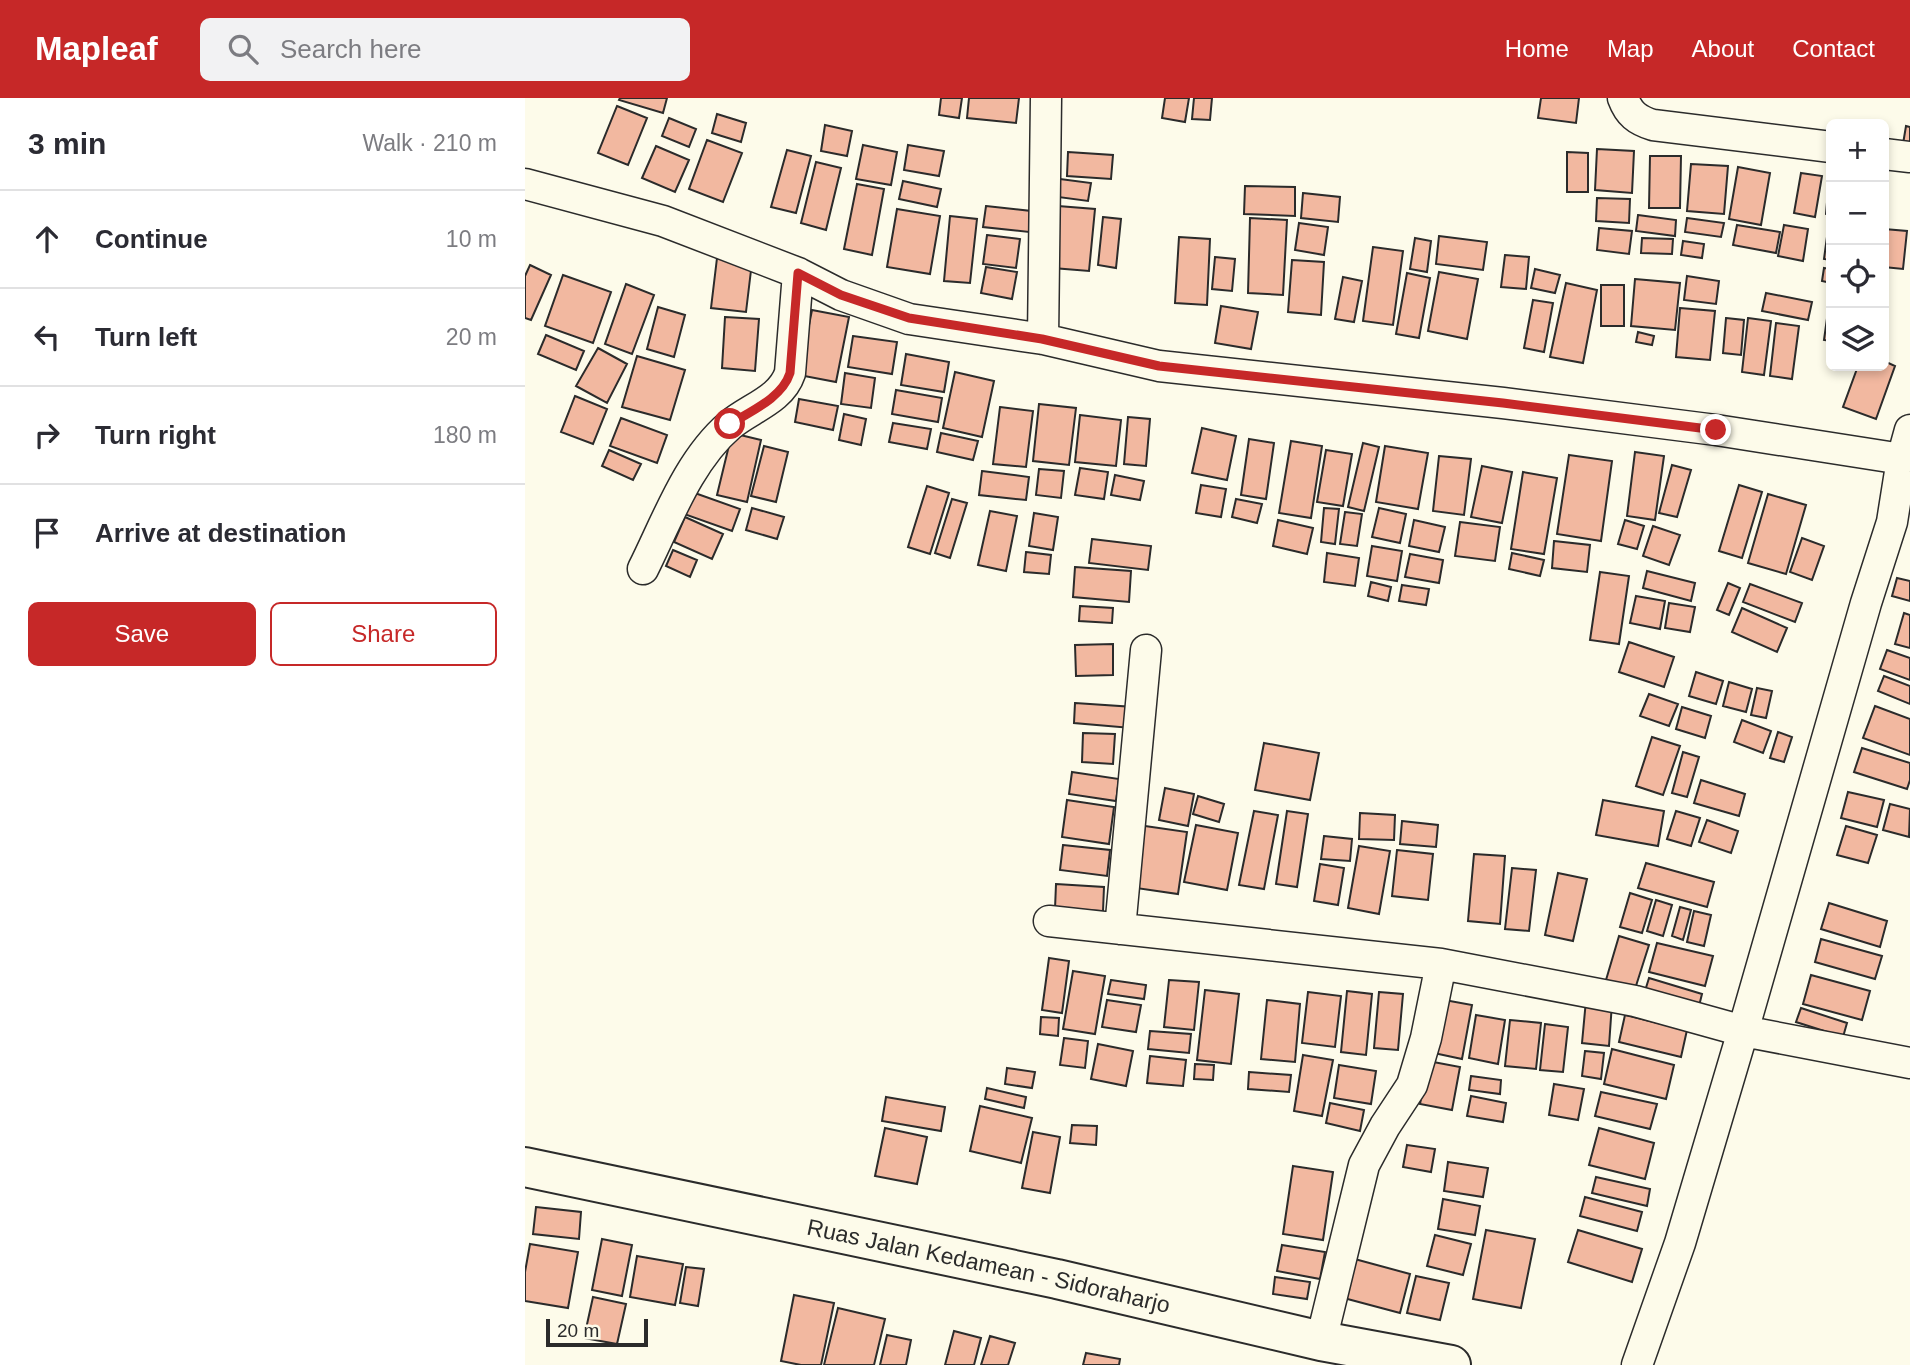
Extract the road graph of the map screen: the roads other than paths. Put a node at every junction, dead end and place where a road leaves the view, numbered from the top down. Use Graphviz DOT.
graph roads {
  1 [pos="1046,98"];
  2 [pos="1623,98"];
  3 [pos="1826,146"];
  4 [pos="1889,154"];
  5 [pos="1910,157"];
  6 [pos="525,184"];
  7 [pos="798,273"];
  8 [pos="1042,339"];
  9 [pos="1910,430"];
  10 [pos="1902,459"];
  11 [pos="1901,524"];
  12 [pos="643,569"];
  13 [pos="1146,650"];
  14 [pos="1049,921"];
  15 [pos="1120,929"];
  16 [pos="1441,964"];
  17 [pos="1743,1031"];
  18 [pos="1910,1063"];
  19 [pos="525,1167"];
  20 [pos="1321,1341"];
  21 [pos="1451,1365"];
  22 [pos="1637,1365"];
  1 -- 8 [label="street"];
  2 -- 3 [label="street"];
  4 -- 5 [label="street"];
  6 -- 7 [label="street"];
  7 -- 8 [label="street"];
  7 -- 12 [label="street"];
  8 -- 10 [label="street"];
  9 -- 10 [label="street"];
  10 -- 11 [label="street"];
  11 -- 17 [label="street"];
  13 -- 15 [label="street"];
  14 -- 15 [label="street"];
  15 -- 16 [label="street"];
  16 -- 17 [label="street"];
  16 -- 20 [label="street"];
  17 -- 18 [label="street"];
  17 -- 22 [label="street"];
  19 -- 20 [label="main road, Ruas Jalan Kedamean - Sidoraharjo"];
  20 -- 21 [label="main road, Ruas Jalan Kedamean - Sidoraharjo"];
}
